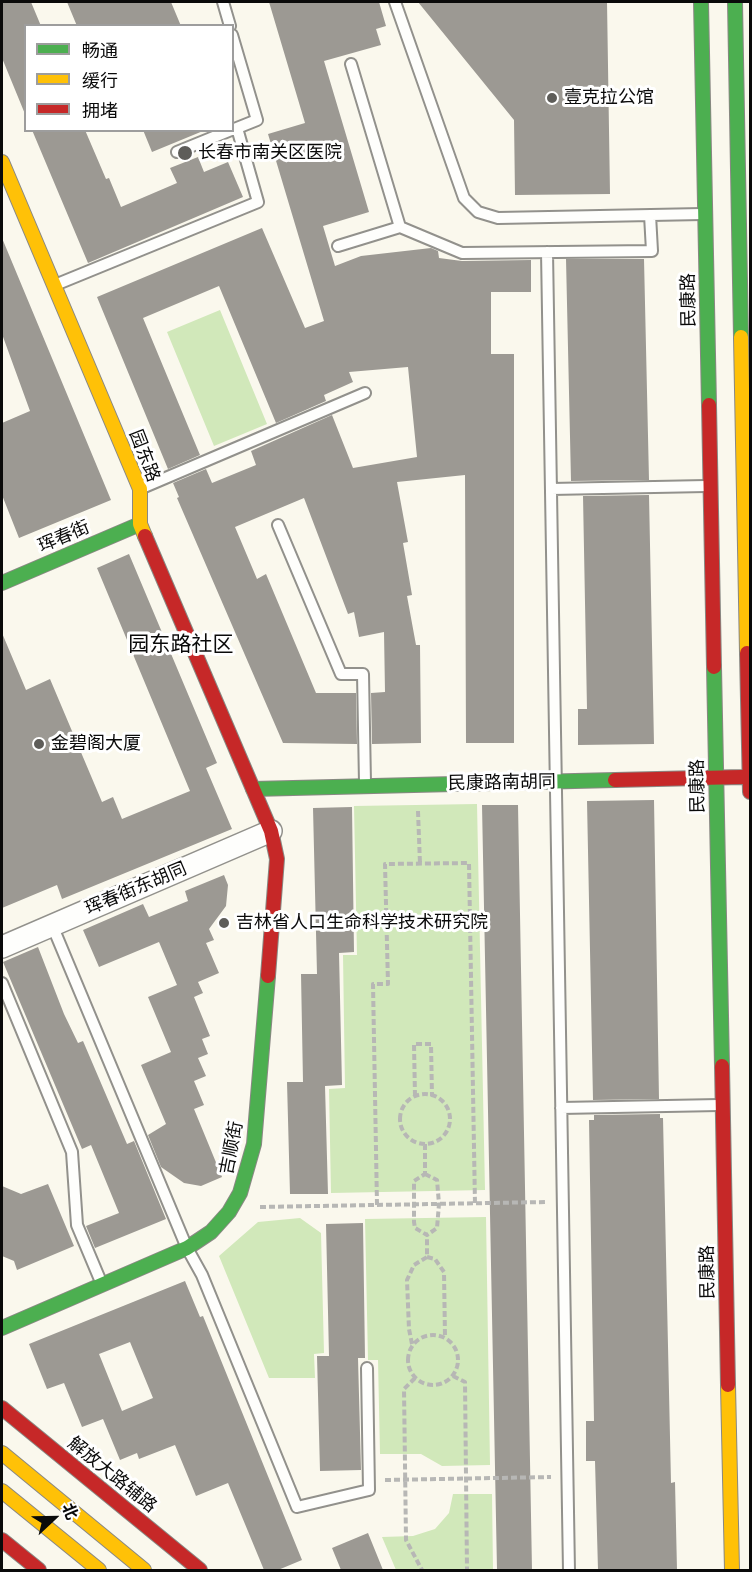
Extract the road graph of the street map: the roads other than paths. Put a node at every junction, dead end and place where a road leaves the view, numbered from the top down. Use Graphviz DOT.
graph roads {
  1 [pos="223,2"];
  2 [pos="395,2"];
  3 [pos="701,2"];
  4 [pos="735,2"];
  5 [pos="229,24"];
  6 [pos="234,42"];
  7 [pos="351,64"];
  8 [pos="744,127"];
  9 [pos="234,129"];
  10 [pos="226,132"];
  11 [pos="234,132"];
  12 [pos="177,152"];
  13 [pos="2,162"];
  14 [pos="7,188"];
  15 [pos="705,214"];
  16 [pos="650,215"];
  17 [pos="400,226"];
  18 [pos="338,246"];
  19 [pos="548,252"];
  20 [pos="54,285"];
  21 [pos="365,393"];
  22 [pos="747,447"];
  23 [pos="711,486"];
  24 [pos="140,489"];
  25 [pos="551,489"];
  26 [pos="140,524"];
  27 [pos="279,525"];
  28 [pos="2,583"];
  29 [pos="749,630"];
  30 [pos="716,777"];
  31 [pos="750,777"];
  32 [pos="555,781"];
  33 [pos="365,786"];
  34 [pos="253,789"];
  35 [pos="750,792"];
  36 [pos="271,831"];
  37 [pos="52,925"];
  38 [pos="2,947"];
  39 [pos="2,983"];
  40 [pos="723,1105"];
  41 [pos="561,1108"];
  42 [pos="187,1248"];
  43 [pos="102,1285"];
  44 [pos="2,1328"];
  45 [pos="368,1368"];
  46 [pos="2,1408"];
  47 [pos="2,1453"];
  48 [pos="2,1491"];
  49 [pos="2,1540"];
  50 [pos="39,1570"];
  51 [pos="99,1570"];
  52 [pos="144,1570"];
  53 [pos="200,1570"];
  54 [pos="570,1570"];
  55 [pos="732,1570"];
  1 -- 5 [label="lane"];
  2 -- 16 [label="lane"];
  3 -- 15 [label="main road, 民康路"];
  4 -- 8 [label="main road"];
  6 -- 9 [label="lane"];
  7 -- 17 [label="lane"];
  8 -- 22 [label="main road"];
  10 -- 12 [label="lane"];
  11 -- 20 [label="lane"];
  13 -- 14 [label="main road, 园东路"];
  14 -- 20 [label="main road, 园东路"];
  15 -- 16 [label="lane"];
  15 -- 23 [label="main road, 民康路"];
  16 -- 19 [label="lane"];
  17 -- 18 [label="lane"];
  17 -- 19 [label="lane"];
  19 -- 25 [label="lane"];
  20 -- 24 [label="main road, 园东路"];
  21 -- 24 [label="lane"];
  22 -- 29 [label="main road"];
  23 -- 25 [label="lane"];
  23 -- 30 [label="main road, 民康路"];
  24 -- 26 [label="main road, 园东路"];
  25 -- 32 [label="lane"];
  26 -- 28 [label="main road, 珲春街"];
  26 -- 34 [label="main road, 园东路"];
  27 -- 33 [label="lane"];
  29 -- 31 [label="main road"];
  30 -- 31 [label="main road, 民康路南胡同"];
  30 -- 32 [label="main road, 民康路南胡同"];
  30 -- 40 [label="main road, 民康路"];
  31 -- 35 [label="main road"];
  32 -- 33 [label="main road, 民康路南胡同"];
  32 -- 41 [label="lane"];
  33 -- 34 [label="main road, 民康路南胡同"];
  34 -- 36 [label="main road, 园东路"];
  36 -- 37 [label="street, 珲春街东胡同"];
  36 -- 42 [label="main road, 吉顺街"];
  37 -- 38 [label="street, 珲春街东胡同"];
  37 -- 42 [label="lane"];
  39 -- 43 [label="lane"];
  40 -- 41 [label="lane"];
  40 -- 55 [label="main road, 民康路"];
  41 -- 54 [label="lane"];
  42 -- 43 [label="main road, 吉顺街"];
  42 -- 45 [label="lane"];
  43 -- 44 [label="main road, 吉顺街"];
  46 -- 53 [label="main road, 解放大路辅路"];
  47 -- 52 [label="main road"];
  48 -- 51 [label="main road"];
  49 -- 50 [label="main road"];
}
